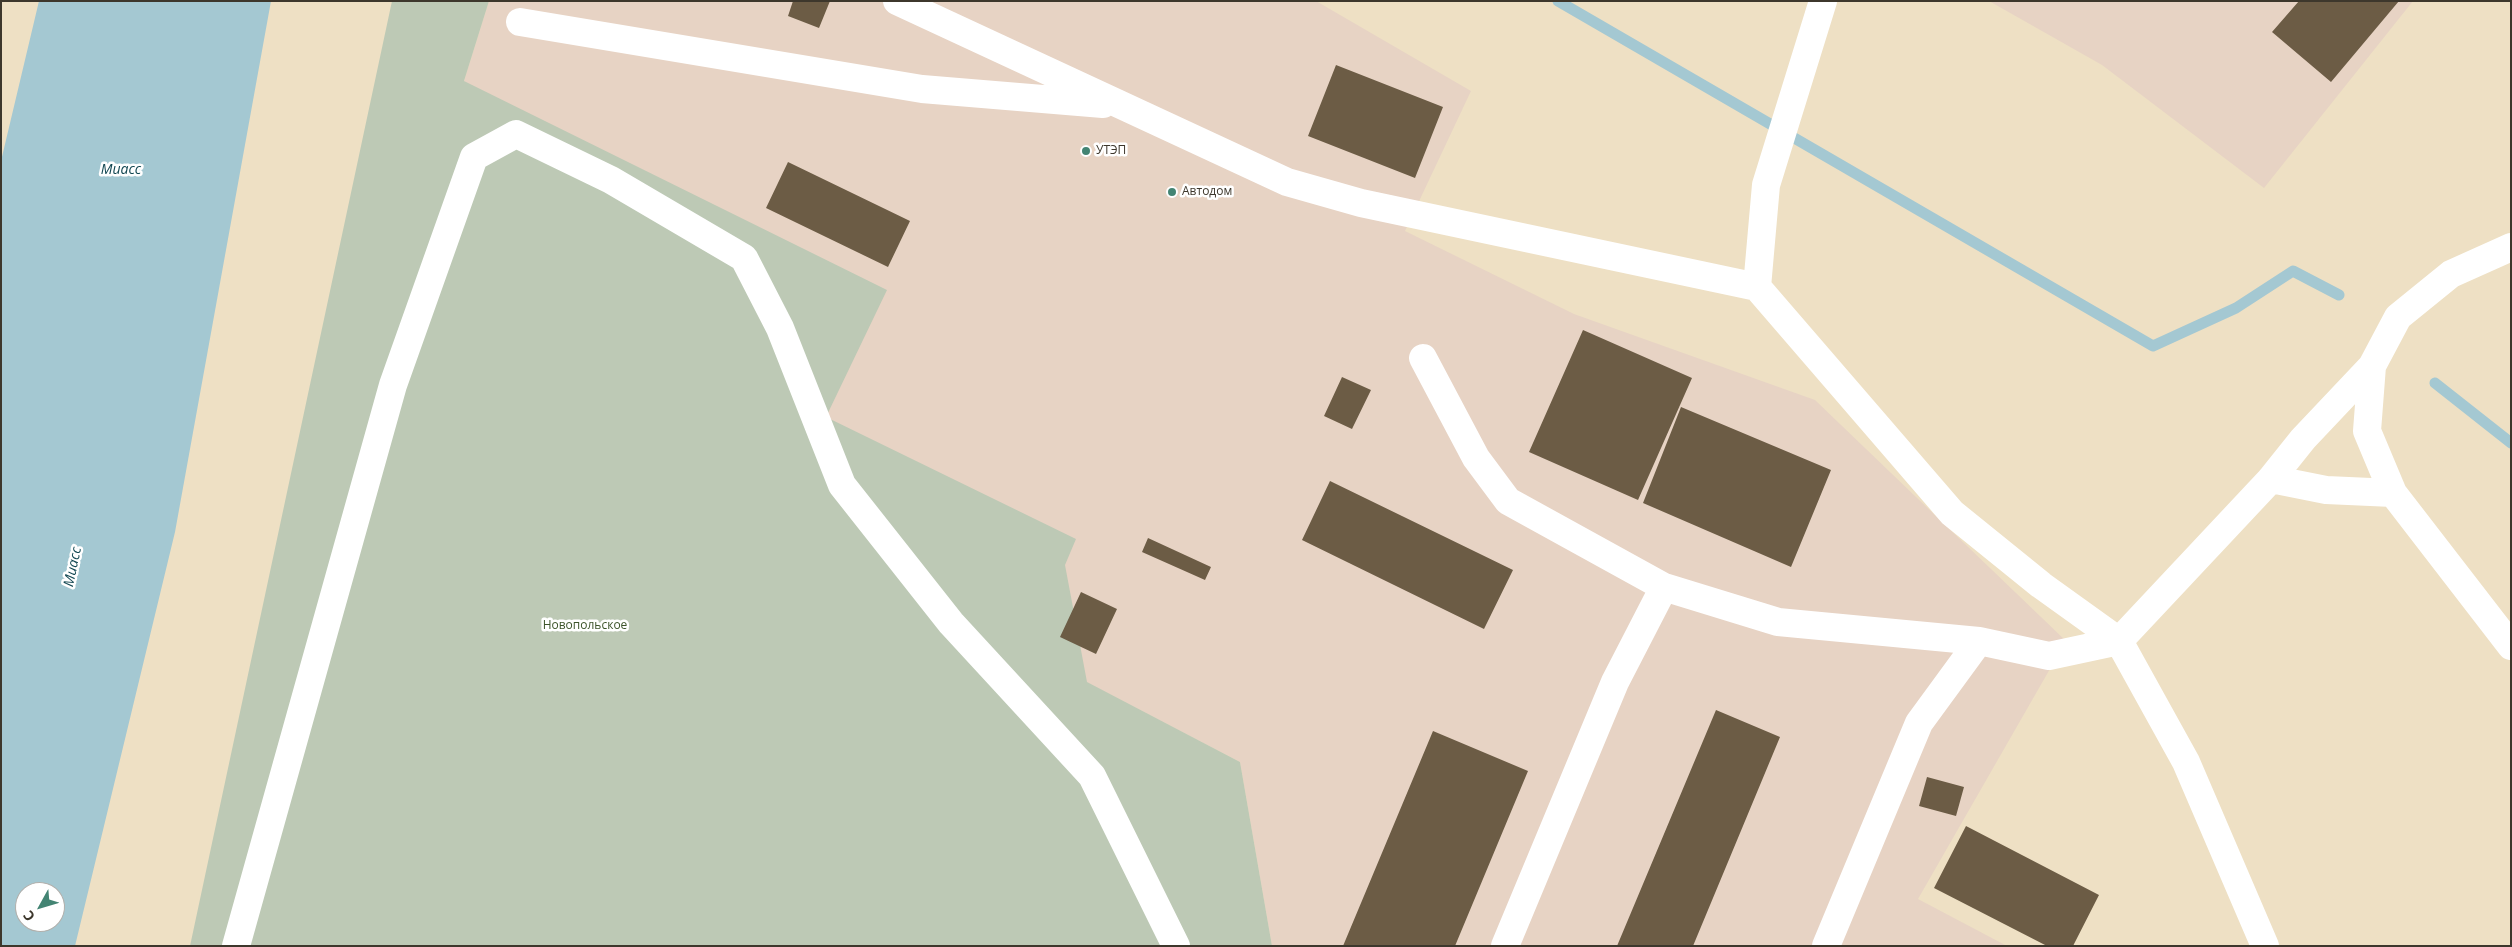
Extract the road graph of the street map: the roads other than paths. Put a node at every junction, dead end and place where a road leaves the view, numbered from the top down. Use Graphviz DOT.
graph roads {
  1 [pos="897,1"];
  2 [pos="1822,1"];
  3 [pos="520,22"];
  4 [pos="1122,105"];
  5 [pos="2511,247"];
  6 [pos="1757,287"];
  7 [pos="1423,358"];
  8 [pos="2372,366"];
  9 [pos="2271,479"];
  10 [pos="2393,493"];
  11 [pos="1664,587"];
  12 [pos="1979,641"];
  13 [pos="2119,641"];
  14 [pos="2511,646"];
  15 [pos="236,946"];
  16 [pos="1176,946"];
  17 [pos="1505,946"];
  18 [pos="1826,946"];
  19 [pos="2266,946"];
  1 -- 4 [label="street"];
  2 -- 6 [label="street"];
  3 -- 4 [label="street"];
  4 -- 6 [label="street"];
  5 -- 8 [label="street"];
  6 -- 13 [label="street"];
  7 -- 11 [label="street"];
  8 -- 9 [label="street"];
  8 -- 10 [label="street"];
  9 -- 10 [label="street"];
  9 -- 13 [label="street"];
  10 -- 14 [label="street"];
  11 -- 12 [label="street"];
  11 -- 17 [label="street"];
  12 -- 13 [label="street"];
  12 -- 18 [label="street"];
  13 -- 19 [label="street"];
  15 -- 16 [label="street"];
}
